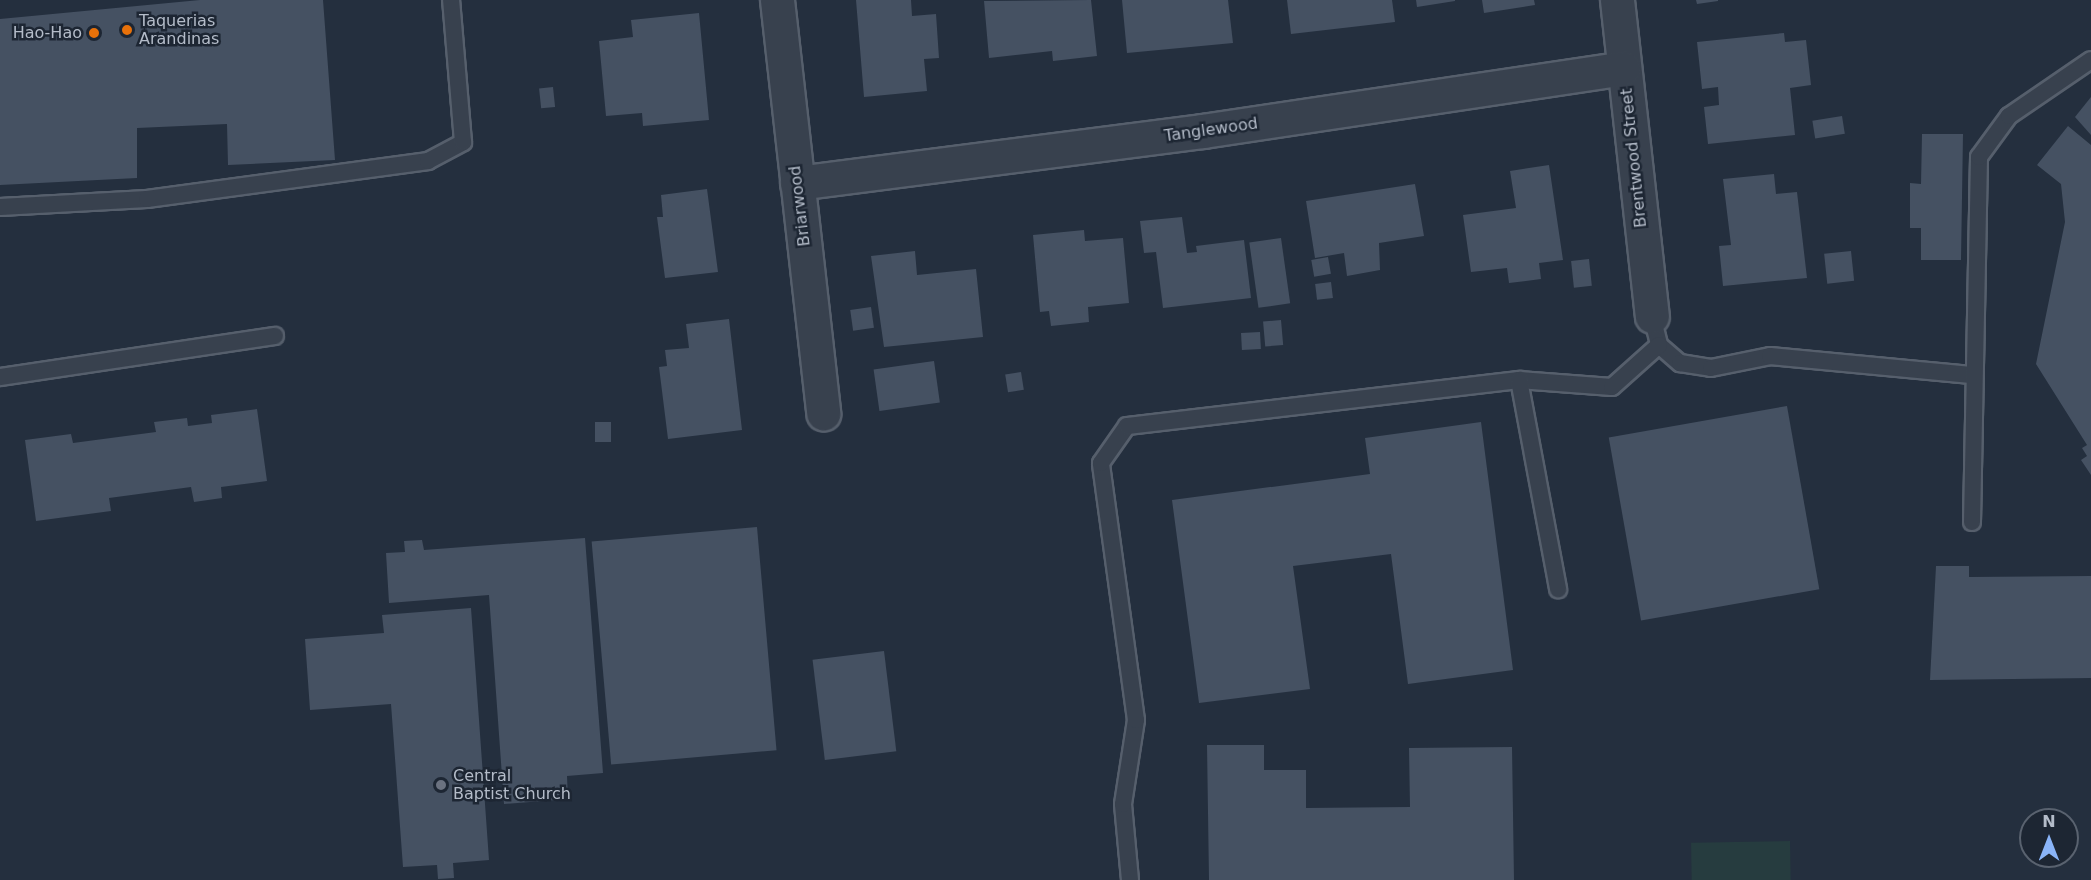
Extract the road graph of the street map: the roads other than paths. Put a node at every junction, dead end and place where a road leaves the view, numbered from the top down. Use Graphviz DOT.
graph roads {
  1 [pos="451,0"];
  2 [pos="777,0"];
  3 [pos="1617,0"];
  4 [pos="2091,60"];
  5 [pos="1623,68"];
  6 [pos="797,183"];
  7 [pos="0,207"];
  8 [pos="1655,330"];
  9 [pos="275,336"];
  10 [pos="1971,375"];
  11 [pos="0,377"];
  12 [pos="1519,380"];
  13 [pos="824,413"];
  14 [pos="1972,522"];
  15 [pos="1558,590"];
  16 [pos="1130,880"];
  1 -- 7 [label="lane"];
  2 -- 6 [label="street, Briarwood"];
  3 -- 5 [label="street, Brentwood Street"];
  4 -- 10 [label="lane"];
  5 -- 6 [label="street, Tanglewood"];
  5 -- 8 [label="street, Brentwood Street"];
  6 -- 13 [label="street, Briarwood"];
  8 -- 10 [label="lane"];
  8 -- 12 [label="lane"];
  9 -- 11 [label="lane"];
  10 -- 14 [label="lane"];
  12 -- 15 [label="lane"];
  12 -- 16 [label="lane"];
}
